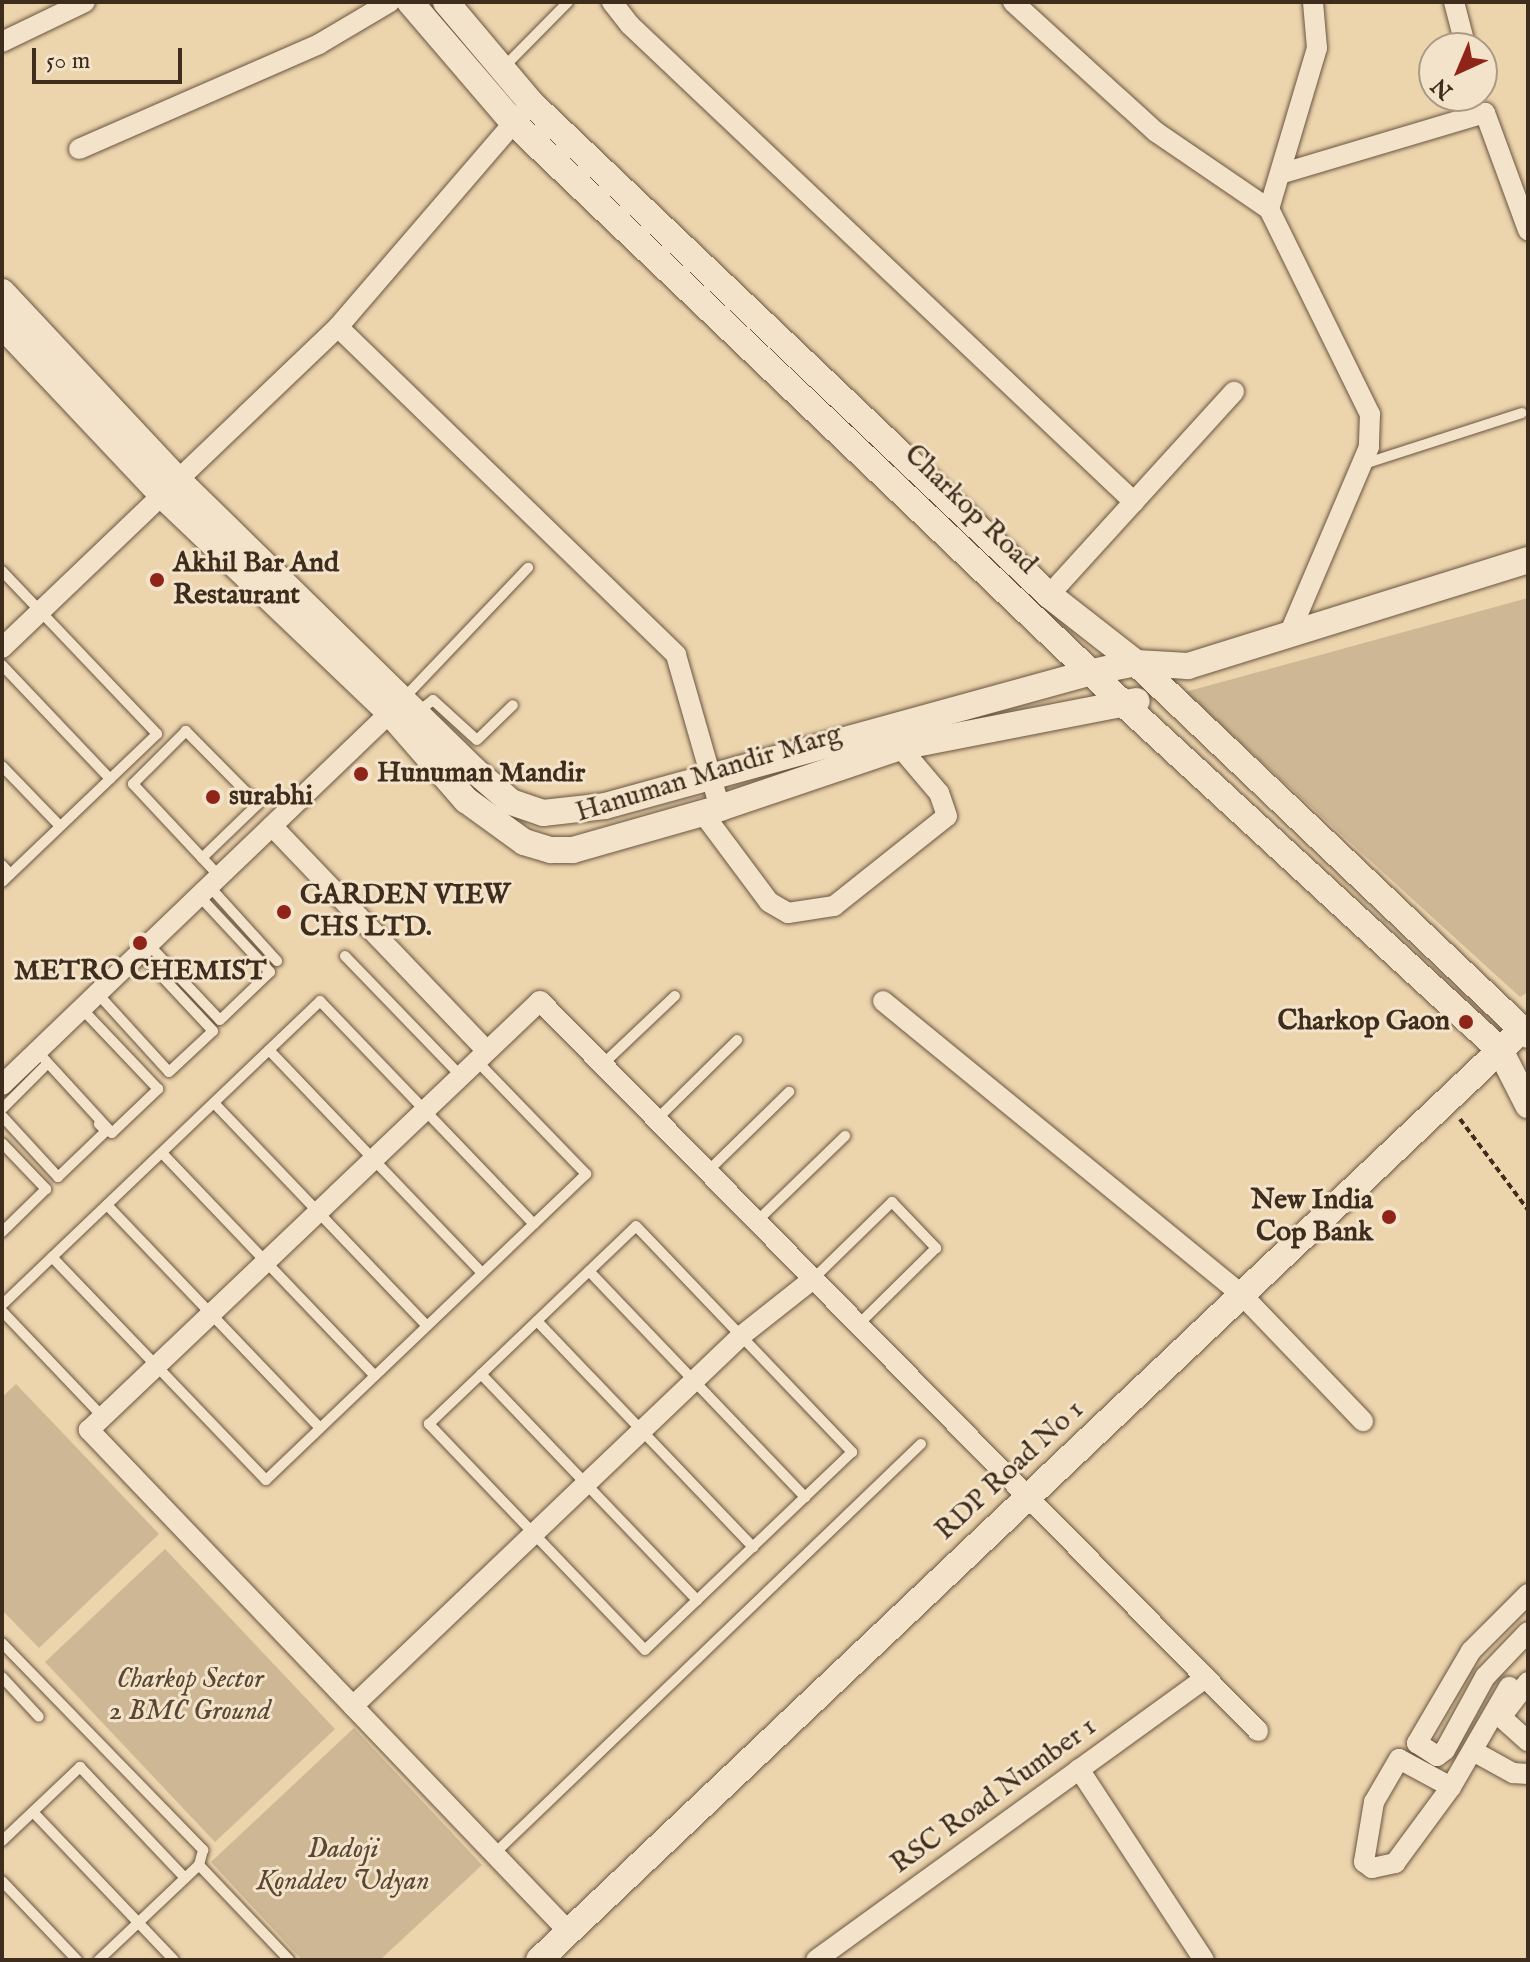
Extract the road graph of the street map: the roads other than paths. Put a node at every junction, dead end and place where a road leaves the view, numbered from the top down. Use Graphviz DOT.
graph roads {
  1 [pos="390,2"];
  2 [pos="410,2"];
  3 [pos="446,2"];
  4 [pos="568,2"];
  5 [pos="612,2"];
  6 [pos="1013,2"];
  7 [pos="1313,2"];
  8 [pos="1454,2"];
  9 [pos="74,4"];
  10 [pos="1462,32"];
  11 [pos="2,42"];
  12 [pos="500,72"];
  13 [pos="1462,112"];
  14 [pos="1485,112"];
  15 [pos="522,113"];
  16 [pos="79,149"];
  17 [pos="1280,174"];
  18 [pos="1269,209"];
  19 [pos="1528,230"];
  20 [pos="2,292"];
  21 [pos="2,325"];
  22 [pos="338,327"];
  23 [pos="1234,392"];
  24 [pos="1522,413"];
  25 [pos="1362,464"];
  26 [pos="170,488"];
  27 [pos="1134,502"];
  28 [pos="1528,560"];
  29 [pos="528,568"];
  30 [pos="2,571"];
  31 [pos="1049,595"];
  32 [pos="40,611"];
  33 [pos="1291,630"];
  34 [pos="2,648"];
  35 [pos="1136,663"];
  36 [pos="2,665"];
  37 [pos="1188,666"];
  38 [pos="1092,672"];
  39 [pos="1162,693"];
  40 [pos="513,705"];
  41 [pos="1125,705"];
  42 [pos="403,709"];
  43 [pos="900,747"];
  44 [pos="2,766"];
  45 [pos="711,777"];
  46 [pos="110,779"];
  47 [pos="711,810"];
  48 [pos="60,826"];
  49 [pos="272,826"];
  50 [pos="202,858"];
  51 [pos="2,865"];
  52 [pos="6,878"];
  53 [pos="210,887"];
  54 [pos="145,949"];
  55 [pos="345,956"];
  56 [pos="277,961"];
  57 [pos="98,994"];
  58 [pos="675,996"];
  59 [pos="883,1001"];
  60 [pos="82,1009"];
  61 [pos="1526,1032"];
  62 [pos="737,1040"];
  63 [pos="269,1050"];
  64 [pos="1500,1050"];
  65 [pos="482,1056"];
  66 [pos="38,1058"];
  67 [pos="603,1064"];
  68 [pos="461,1076"];
  69 [pos="2,1085"];
  70 [pos="789,1092"];
  71 [pos="214,1103"];
  72 [pos="1528,1105"];
  73 [pos="2,1109"];
  74 [pos="425,1110"];
  75 [pos="2,1116"];
  76 [pos="656,1120"];
  77 [pos="845,1136"];
  78 [pos="2,1143"];
  79 [pos="162,1153"];
  80 [pos="373,1159"];
  81 [pos="707,1172"];
  82 [pos="107,1205"];
  83 [pos="318,1212"];
  84 [pos="756,1222"];
  85 [pos="534,1224"];
  86 [pos="2,1232"];
  87 [pos="52,1257"];
  88 [pos="266,1262"];
  89 [pos="589,1271"];
  90 [pos="482,1273"];
  91 [pos="812,1280"];
  92 [pos="1242,1295"];
  93 [pos="2,1305"];
  94 [pos="2,1311"];
  95 [pos="211,1314"];
  96 [pos="537,1321"];
  97 [pos="427,1326"];
  98 [pos="857,1326"];
  99 [pos="741,1336"];
  100 [pos="156,1366"];
  101 [pos="481,1374"];
  102 [pos="375,1376"];
  103 [pos="694,1380"];
  104 [pos="103,1417"];
  105 [pos="1363,1421"];
  106 [pos="320,1428"];
  107 [pos="641,1431"];
  108 [pos="921,1444"];
  109 [pos="586,1484"];
  110 [pos="805,1497"];
  111 [pos="1026,1499"];
  112 [pos="534,1533"];
  113 [pos="753,1547"];
  114 [pos="1528,1594"];
  115 [pos="697,1600"];
  116 [pos="1528,1632"];
  117 [pos="2,1643"];
  118 [pos="1465,1660"];
  119 [pos="2,1677"];
  120 [pos="1485,1677"];
  121 [pos="1205,1678"];
  122 [pos="1513,1688"];
  123 [pos="353,1706"];
  124 [pos="39,1717"];
  125 [pos="1258,1731"];
  126 [pos="1528,1741"];
  127 [pos="1473,1751"];
  128 [pos="1079,1769"];
  129 [pos="1528,1774"];
  130 [pos="1451,1787"];
  131 [pos="33,1812"];
  132 [pos="2,1841"];
  133 [pos="494,1854"];
  134 [pos="199,1865"];
  135 [pos="185,1878"];
  136 [pos="2,1881"];
  137 [pos="139,1923"];
  138 [pos="569,1932"];
  139 [pos="77,1960"];
  140 [pos="99,1960"];
  141 [pos="174,1960"];
  142 [pos="289,1960"];
  143 [pos="539,1960"];
  144 [pos="816,1960"];
  145 [pos="1204,1960"];
  1 -- 16 [label="street"];
  2 -- 15 [label="street, Charkop Road"];
  3 -- 12 [label="street, Charkop Road"];
  4 -- 12 [label="lane"];
  5 -- 27 [label="street"];
  6 -- 18 [label="street"];
  7 -- 17 [label="street"];
  8 -- 10 [label="street"];
  9 -- 11 [label="street"];
  12 -- 15 [label="street, Charkop Road"];
  13 -- 17 [label="street"];
  14 -- 19 [label="street"];
  15 -- 22 [label="street"];
  15 -- 31 [label="street, Charkop Road"];
  15 -- 38 [label="street, Charkop Road"];
  17 -- 18 [label="street"];
  18 -- 25 [label="street"];
  20 -- 26 [label="street"];
  21 -- 26 [label="street, Hanuman Mandir Marg"];
  22 -- 26 [label="street"];
  22 -- 45 [label="street"];
  23 -- 27 [label="street"];
  24 -- 25 [label="lane"];
  25 -- 33 [label="street"];
  26 -- 32 [label="street"];
  26 -- 42 [label="street, Hanuman Mandir Marg"];
  27 -- 31 [label="street"];
  28 -- 33 [label="street"];
  29 -- 42 [label="lane"];
  30 -- 32 [label="lane"];
  31 -- 35 [label="street, Charkop Road"];
  32 -- 34 [label="street"];
  32 -- 46 [label="lane"];
  33 -- 37 [label="street"];
  35 -- 37 [label="street"];
  35 -- 38 [label="street"];
  35 -- 39 [label="street, Charkop Road"];
  36 -- 46 [label="lane"];
  37 -- 39 [label="street"];
  38 -- 41 [label="street, Charkop Road"];
  38 -- 45 [label="street"];
  39 -- 41 [label="street, Hanuman Mandir Marg"];
  39 -- 61 [label="street, Charkop Road"];
  40 -- 42 [label="lane"];
  41 -- 43 [label="street, Hanuman Mandir Marg"];
  41 -- 64 [label="street, Charkop Road"];
  42 -- 45 [label="street"];
  42 -- 47 [label="street, Hanuman Mandir Marg"];
  42 -- 49 [label="street"];
  43 -- 47 [label="street, Hanuman Mandir Marg"];
  43 -- 47 [label="street"];
  44 -- 48 [label="lane"];
  45 -- 47 [label="street"];
  46 -- 48 [label="lane"];
  48 -- 52 [label="lane"];
  49 -- 53 [label="street"];
  49 -- 65 [label="street"];
  50 -- 50 [label="lane"];
  50 -- 53 [label="lane"];
  51 -- 52 [label="lane"];
  53 -- 54 [label="street"];
  53 -- 54 [label="lane"];
  53 -- 56 [label="lane"];
  54 -- 57 [label="street"];
  54 -- 57 [label="lane"];
  55 -- 68 [label="lane"];
  57 -- 60 [label="street"];
  58 -- 67 [label="lane"];
  59 -- 92 [label="street"];
  60 -- 66 [label="street"];
  60 -- 66 [label="lane"];
  61 -- 64 [label="street, RDP Road No 1"];
  62 -- 76 [label="lane"];
  63 -- 71 [label="lane"];
  63 -- 74 [label="lane"];
  63 -- 80 [label="lane"];
  64 -- 72 [label="street"];
  64 -- 92 [label="street, RDP Road No 1"];
  65 -- 67 [label="street"];
  65 -- 68 [label="street"];
  65 -- 85 [label="lane"];
  66 -- 69 [label="street"];
  66 -- 73 [label="lane"];
  66 -- 75 [label="lane"];
  67 -- 76 [label="street"];
  68 -- 74 [label="street"];
  70 -- 81 [label="lane"];
  71 -- 79 [label="lane"];
  71 -- 83 [label="lane"];
  74 -- 80 [label="street"];
  74 -- 85 [label="lane"];
  76 -- 81 [label="street"];
  77 -- 84 [label="lane"];
  78 -- 86 [label="lane"];
  79 -- 82 [label="lane"];
  79 -- 88 [label="lane"];
  80 -- 83 [label="street"];
  80 -- 90 [label="lane"];
  81 -- 84 [label="street"];
  82 -- 87 [label="lane"];
  82 -- 95 [label="lane"];
  83 -- 88 [label="street"];
  83 -- 97 [label="lane"];
  84 -- 91 [label="street"];
  85 -- 90 [label="lane"];
  87 -- 93 [label="lane"];
  87 -- 100 [label="lane"];
  88 -- 95 [label="street"];
  88 -- 102 [label="lane"];
  89 -- 96 [label="lane"];
  89 -- 99 [label="lane"];
  89 -- 103 [label="lane"];
  90 -- 97 [label="lane"];
  91 -- 98 [label="street"];
  91 -- 98 [label="lane"];
  91 -- 99 [label="street"];
  92 -- 105 [label="street"];
  92 -- 111 [label="street, RDP Road No 1"];
  94 -- 104 [label="lane"];
  95 -- 100 [label="street"];
  95 -- 106 [label="lane"];
  96 -- 101 [label="lane"];
  96 -- 107 [label="lane"];
  97 -- 102 [label="lane"];
  98 -- 111 [label="street"];
  99 -- 103 [label="street"];
  99 -- 110 [label="lane"];
  100 -- 104 [label="street"];
  100 -- 106 [label="lane"];
  101 -- 109 [label="lane"];
  101 -- 112 [label="lane"];
  102 -- 106 [label="lane"];
  103 -- 107 [label="street"];
  103 -- 110 [label="lane"];
  104 -- 123 [label="street"];
  107 -- 109 [label="street"];
  107 -- 113 [label="lane"];
  108 -- 133 [label="lane"];
  109 -- 112 [label="street"];
  109 -- 115 [label="lane"];
  110 -- 113 [label="lane"];
  111 -- 121 [label="street"];
  111 -- 138 [label="street, RDP Road No 1"];
  112 -- 115 [label="lane"];
  112 -- 123 [label="street"];
  113 -- 115 [label="lane"];
  114 -- 118 [label="street"];
  116 -- 120 [label="street"];
  117 -- 134 [label="lane"];
  118 -- 120 [label="street"];
  118 -- 120 [label="street"];
  119 -- 124 [label="lane"];
  120 -- 122 [label="street"];
  121 -- 125 [label="street"];
  121 -- 128 [label="street, RSC Road Number 1"];
  122 -- 126 [label="street"];
  122 -- 127 [label="street"];
  123 -- 133 [label="street"];
  127 -- 129 [label="street"];
  127 -- 130 [label="street"];
  128 -- 144 [label="street, RSC Road Number 1"];
  128 -- 145 [label="street"];
  130 -- 130 [label="street"];
  131 -- 132 [label="lane"];
  131 -- 135 [label="lane"];
  131 -- 137 [label="lane"];
  133 -- 138 [label="street"];
  134 -- 135 [label="lane"];
  134 -- 142 [label="lane"];
  135 -- 137 [label="lane"];
  136 -- 139 [label="lane"];
  137 -- 140 [label="lane"];
  137 -- 141 [label="lane"];
  138 -- 143 [label="street, RDP Road No 1"];
}
